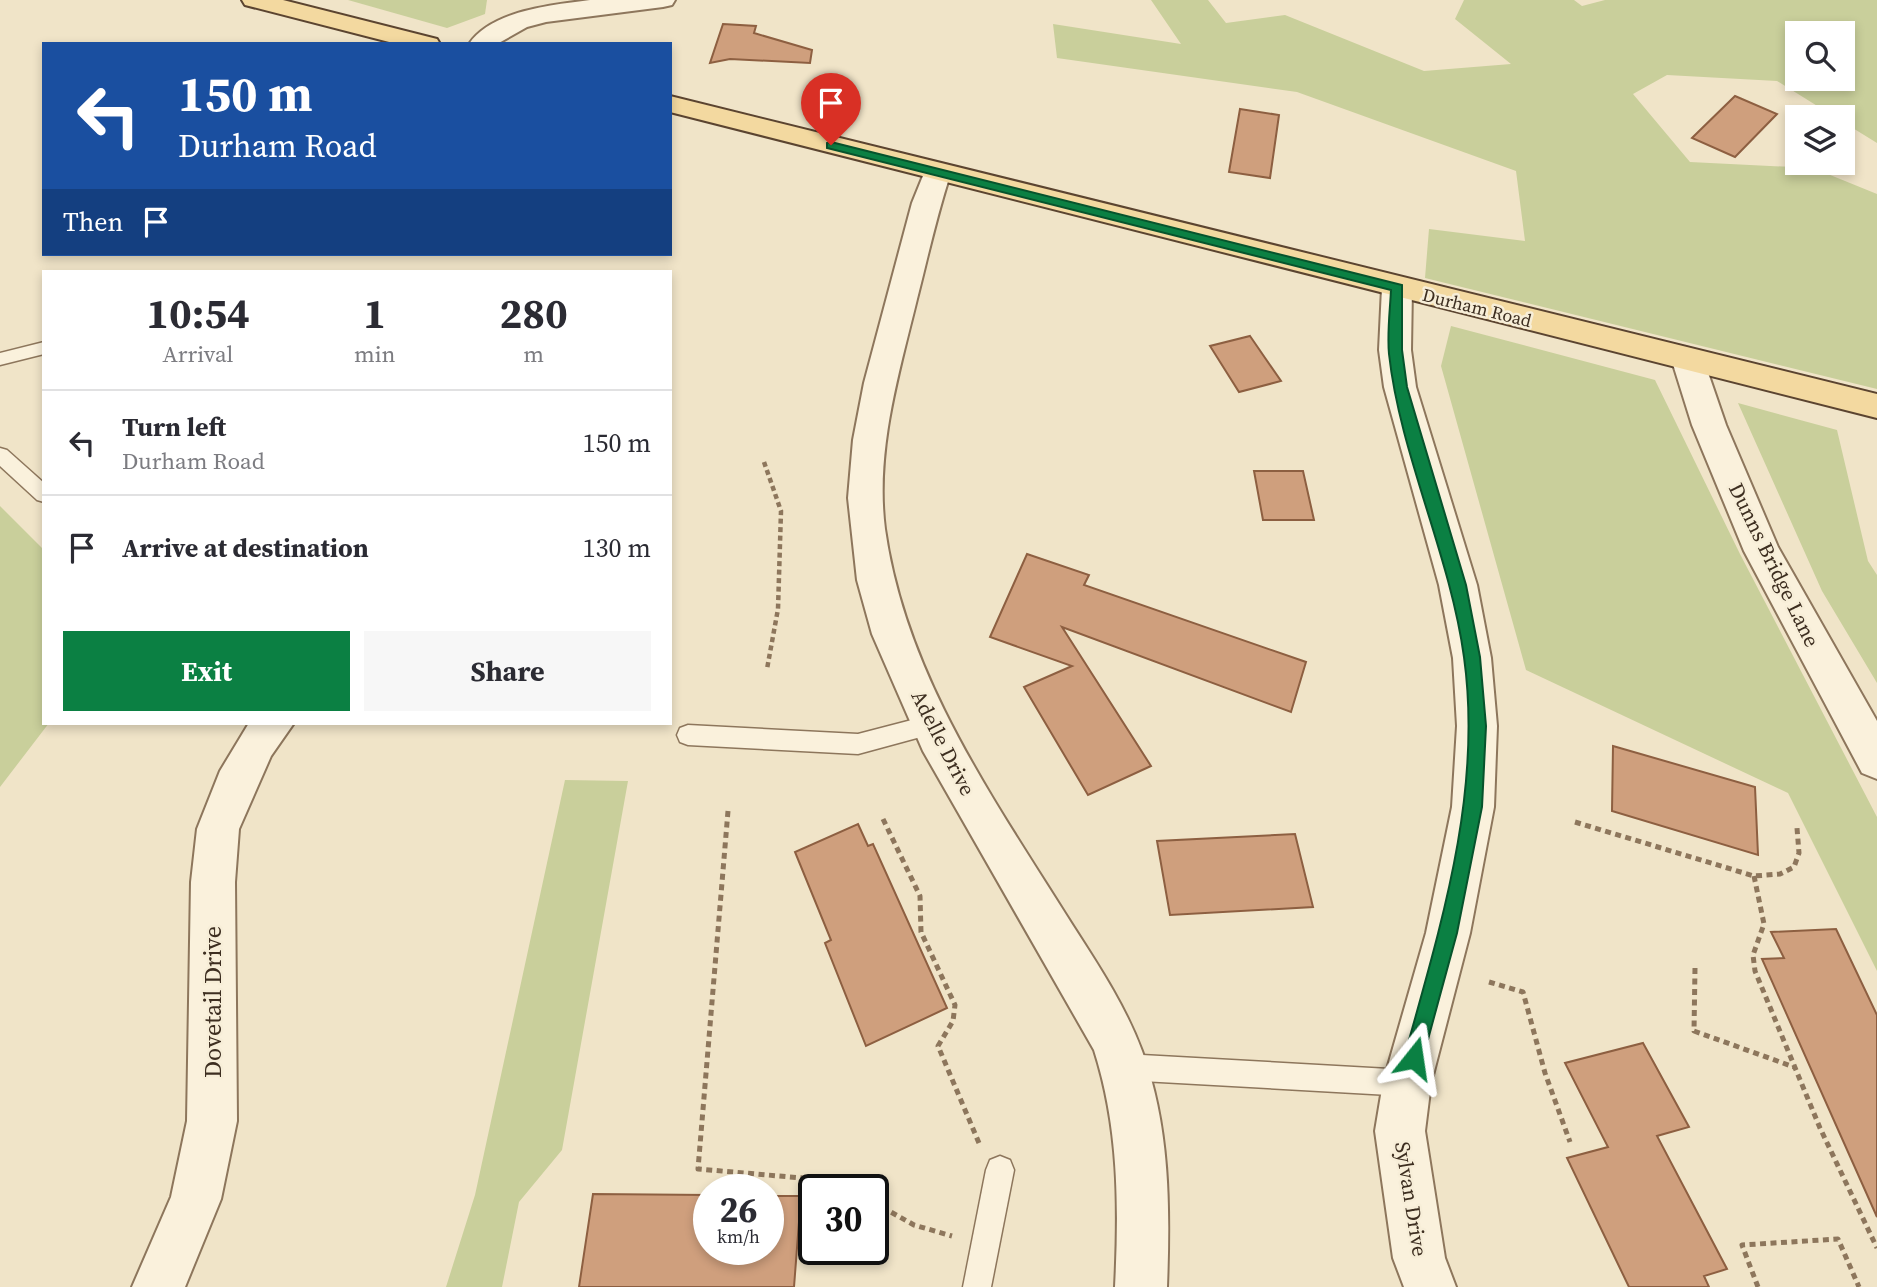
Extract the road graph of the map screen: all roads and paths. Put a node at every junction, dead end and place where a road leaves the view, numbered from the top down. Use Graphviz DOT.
graph roads {
  1 [pos="254,0"];
  2 [pos="663,0"];
  3 [pos="420,42"];
  4 [pos="483,42"];
  5 [pos="672,105"];
  6 [pos="937,172"];
  7 [pos="1397,288"];
  8 [pos="42,348"];
  9 [pos="0,359"];
  10 [pos="1688,361"];
  11 [pos="1877,406"];
  12 [pos="0,456"];
  13 [pos="764,463"];
  14 [pos="42,493"];
  15 [pos="766,669"];
  16 [pos="272,725"];
  17 [pos="931,725"];
  18 [pos="688,735"];
  19 [pos="1877,760"];
  20 [pos="728,811"];
  21 [pos="883,819"];
  22 [pos="1575,822"];
  23 [pos="1797,828"];
  24 [pos="1754,876"];
  25 [pos="1695,968"];
  26 [pos="1489,982"];
  27 [pos="1124,1067"];
  28 [pos="1794,1068"];
  29 [pos="1407,1083"];
  30 [pos="1570,1142"];
  31 [pos="1000,1170"];
  32 [pos="798,1178"];
  33 [pos="889,1211"];
  34 [pos="985,1246"];
  35 [pos="1877,1248"];
  36 [pos="158,1287"];
  37 [pos="977,1287"];
  38 [pos="1141,1287"];
  39 [pos="1430,1287"];
  40 [pos="1758,1287"];
  41 [pos="1859,1287"];
  1 -- 3 [label="main road"];
  2 -- 4 [label="street"];
  5 -- 6 [label="main road, Durham Road"];
  6 -- 7 [label="main road, Durham Road"];
  6 -- 17 [label="street, Adelle Drive"];
  7 -- 10 [label="main road, Durham Road"];
  7 -- 29 [label="street, Sylvan Drive"];
  8 -- 9 [label="lane"];
  10 -- 11 [label="main road, Durham Road"];
  10 -- 19 [label="street, Dunns Bridge Lane"];
  12 -- 14 [label="lane"];
  13 -- 15 [label="path"];
  16 -- 36 [label="street, Dovetail Drive"];
  17 -- 18 [label="lane"];
  17 -- 27 [label="street, Adelle Drive"];
  20 -- 32 [label="path"];
  21 -- 31 [label="path"];
  22 -- 24 [label="path"];
  23 -- 24 [label="path"];
  24 -- 28 [label="path"];
  25 -- 28 [label="path"];
  26 -- 30 [label="path"];
  27 -- 29 [label="lane"];
  27 -- 38 [label="street, Adelle Drive"];
  28 -- 35 [label="path"];
  29 -- 39 [label="street, Sylvan Drive"];
  31 -- 34 [label="lane"];
  33 -- 34 [label="path"];
  34 -- 37 [label="lane"];
  40 -- 41 [label="path"];
}
